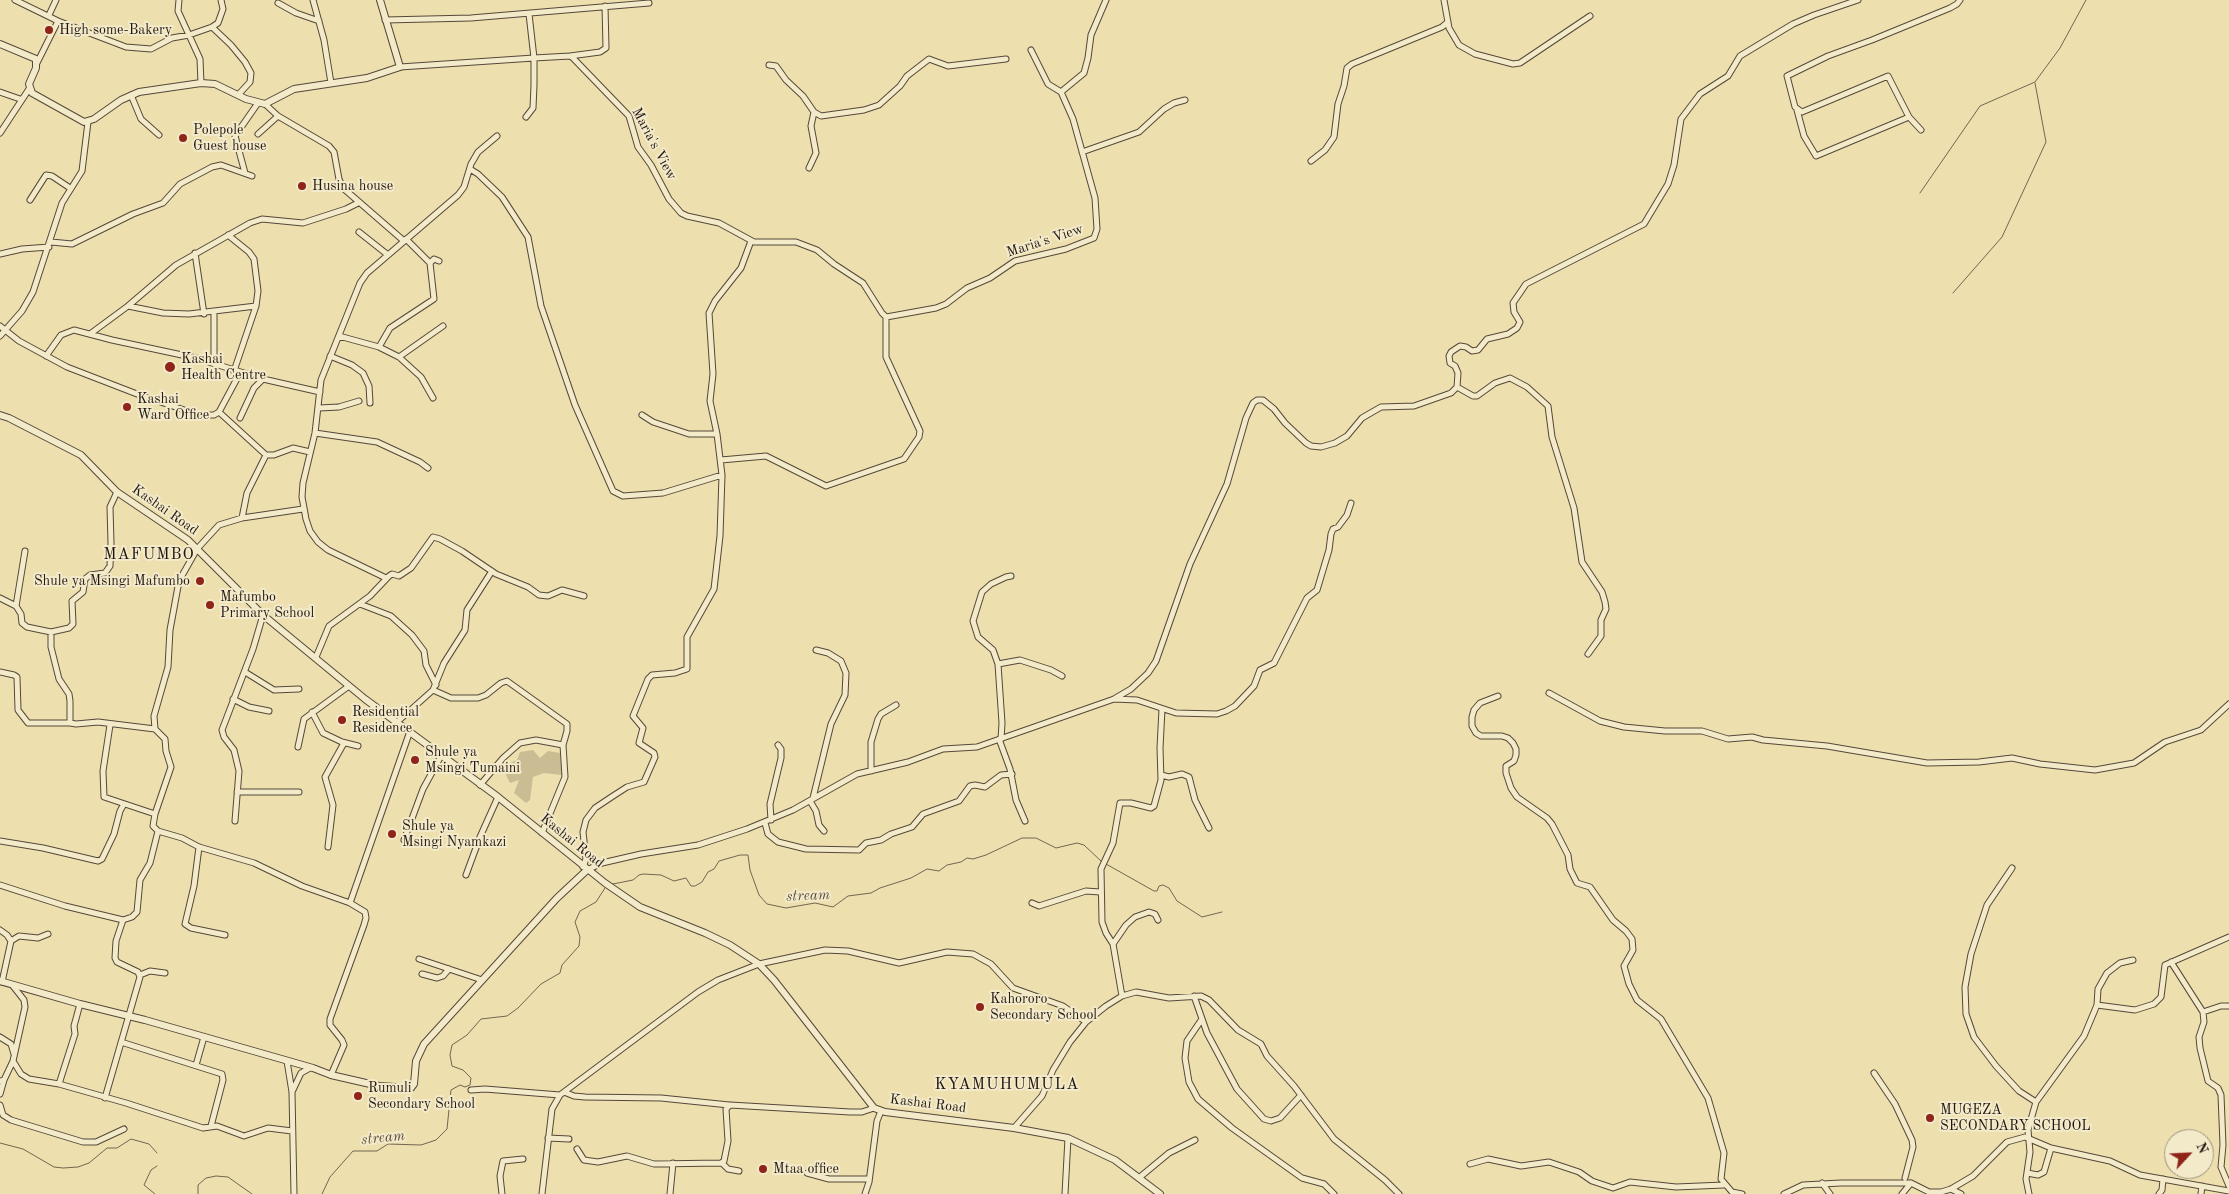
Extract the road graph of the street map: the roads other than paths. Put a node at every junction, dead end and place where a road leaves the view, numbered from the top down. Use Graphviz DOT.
graph roads {
  1 [pos="15,0"];
  2 [pos="56,0"];
  3 [pos="178,0"];
  4 [pos="221,0"];
  5 [pos="313,0"];
  6 [pos="380,0"];
  7 [pos="601,0"];
  8 [pos="1106,0"];
  9 [pos="1444,0"];
  10 [pos="1858,0"];
  11 [pos="1960,0"];
  12 [pos="278,3"];
  13 [pos="649,3"];
  14 [pos="602,6"];
  15 [pos="528,14"];
  16 [pos="48,15"];
  17 [pos="1590,16"];
  18 [pos="385,20"];
  19 [pos="58,21"];
  20 [pos="319,21"];
  21 [pos="1448,22"];
  22 [pos="212,27"];
  23 [pos="189,35"];
  24 [pos="0,44"];
  25 [pos="1031,50"];
  26 [pos="570,56"];
  27 [pos="534,58"];
  28 [pos="1006,59"];
  29 [pos="37,63"];
  30 [pos="769,65"];
  31 [pos="400,67"];
  32 [pos="201,83"];
  33 [pos="331,83"];
  34 [pos="29,89"];
  35 [pos="0,92"];
  36 [pos="1061,92"];
  37 [pos="131,95"];
  38 [pos="238,96"];
  39 [pos="20,100"];
  40 [pos="1185,100"];
  41 [pos="261,103"];
  42 [pos="1797,110"];
  43 [pos="814,112"];
  44 [pos="278,116"];
  45 [pos="526,117"];
  46 [pos="1909,117"];
  47 [pos="88,122"];
  48 [pos="1921,130"];
  49 [pos="0,133"];
  50 [pos="258,134"];
  51 [pos="159,135"];
  52 [pos="497,136"];
  53 [pos="1082,152"];
  54 [pos="1311,161"];
  55 [pos="809,168"];
  56 [pos="470,169"];
  57 [pos="245,173"];
  58 [pos="252,176"];
  59 [pos="70,188"];
  60 [pos="30,200"];
  61 [pos="358,203"];
  62 [pos="359,232"];
  63 [pos="228,235"];
  64 [pos="405,240"];
  65 [pos="751,241"];
  66 [pos="50,245"];
  67 [pos="194,253"];
  68 [pos="0,254"];
  69 [pos="388,255"];
  70 [pos="439,261"];
  71 [pos="430,263"];
  72 [pos="128,306"];
  73 [pos="256,306"];
  74 [pos="214,312"];
  75 [pos="204,314"];
  76 [pos="886,316"];
  77 [pos="0,326"];
  78 [pos="443,326"];
  79 [pos="5,331"];
  80 [pos="90,334"];
  81 [pos="0,336"];
  82 [pos="339,336"];
  83 [pos="379,347"];
  84 [pos="46,356"];
  85 [pos="330,356"];
  86 [pos="399,357"];
  87 [pos="214,363"];
  88 [pos="237,372"];
  89 [pos="263,379"];
  90 [pos="1457,387"];
  91 [pos="320,392"];
  92 [pos="433,398"];
  93 [pos="359,401"];
  94 [pos="370,403"];
  95 [pos="319,408"];
  96 [pos="219,412"];
  97 [pos="0,415"];
  98 [pos="642,415"];
  99 [pos="240,418"];
  100 [pos="315,433"];
  101 [pos="717,434"];
  102 [pos="310,452"];
  103 [pos="266,455"];
  104 [pos="721,460"];
  105 [pos="428,468"];
  106 [pos="722,475"];
  107 [pos="117,492"];
  108 [pos="1351,504"];
  109 [pos="303,509"];
  110 [pos="242,518"];
  111 [pos="197,550"];
  112 [pos="25,551"];
  113 [pos="492,571"];
  114 [pos="1011,576"];
  115 [pos="386,578"];
  116 [pos="584,596"];
  117 [pos="0,598"];
  118 [pos="360,604"];
  119 [pos="16,606"];
  120 [pos="263,615"];
  121 [pos="51,632"];
  122 [pos="816,650"];
  123 [pos="1588,654"];
  124 [pos="316,657"];
  125 [pos="998,664"];
  126 [pos="0,672"];
  127 [pos="245,672"];
  128 [pos="1062,676"];
  129 [pos="349,686"];
  130 [pos="434,687"];
  131 [pos="299,689"];
  132 [pos="1549,693"];
  133 [pos="1498,696"];
  134 [pos="233,699"];
  135 [pos="1114,699"];
  136 [pos="2229,704"];
  137 [pos="896,705"];
  138 [pos="1162,709"];
  139 [pos="269,712"];
  140 [pos="312,712"];
  141 [pos="70,722"];
  142 [pos="396,723"];
  143 [pos="110,725"];
  144 [pos="155,729"];
  145 [pos="410,734"];
  146 [pos="1000,739"];
  147 [pos="344,743"];
  148 [pos="563,744"];
  149 [pos="778,745"];
  150 [pos="358,746"];
  151 [pos="298,747"];
  152 [pos="441,756"];
  153 [pos="871,771"];
  154 [pos="1012,774"];
  155 [pos="1161,775"];
  156 [pos="480,785"];
  157 [pos="237,792"];
  158 [pos="299,792"];
  159 [pos="498,798"];
  160 [pos="812,799"];
  161 [pos="124,804"];
  162 [pos="155,814"];
  163 [pos="235,821"];
  164 [pos="768,821"];
  165 [pos="1024,821"];
  166 [pos="1209,828"];
  167 [pos="158,831"];
  168 [pos="824,831"];
  169 [pos="542,833"];
  170 [pos="404,840"];
  171 [pos="0,841"];
  172 [pos="199,847"];
  173 [pos="328,847"];
  174 [pos="585,868"];
  175 [pos="2012,868"];
  176 [pos="466,875"];
  177 [pos="0,885"];
  178 [pos="1100,892"];
  179 [pos="350,902"];
  180 [pos="1032,903"];
  181 [pos="123,920"];
  182 [pos="1158,920"];
  183 [pos="0,930"];
  184 [pos="48,934"];
  185 [pos="225,935"];
  186 [pos="2229,937"];
  187 [pos="11,941"];
  188 [pos="1113,944"];
  189 [pos="419,959"];
  190 [pos="2133,960"];
  191 [pos="2172,962"];
  192 [pos="759,964"];
  193 [pos="449,970"];
  194 [pos="166,973"];
  195 [pos="422,974"];
  196 [pos="140,975"];
  197 [pos="482,980"];
  198 [pos="1,982"];
  199 [pos="13,986"];
  200 [pos="1122,996"];
  201 [pos="1194,996"];
  202 [pos="80,1004"];
  203 [pos="2097,1006"];
  204 [pos="2229,1006"];
  205 [pos="2203,1012"];
  206 [pos="128,1016"];
  207 [pos="1202,1019"];
  208 [pos="1086,1022"];
  209 [pos="0,1037"];
  210 [pos="204,1037"];
  211 [pos="120,1042"];
  212 [pos="14,1054"];
  213 [pos="13,1061"];
  214 [pos="287,1061"];
  215 [pos="196,1065"];
  216 [pos="313,1068"];
  217 [pos="1874,1073"];
  218 [pos="331,1075"];
  219 [pos="2,1080"];
  220 [pos="59,1084"];
  221 [pos="471,1090"];
  222 [pos="292,1092"];
  223 [pos="562,1093"];
  224 [pos="0,1094"];
  225 [pos="1301,1095"];
  226 [pos="105,1098"];
  227 [pos="2036,1102"];
  228 [pos="0,1105"];
  229 [pos="730,1105"];
  230 [pos="878,1109"];
  231 [pos="211,1126"];
  232 [pos="1014,1128"];
  233 [pos="124,1130"];
  234 [pos="292,1131"];
  235 [pos="548,1138"];
  236 [pos="1068,1138"];
  237 [pos="2030,1138"];
  238 [pos="569,1139"];
  239 [pos="1195,1140"];
  240 [pos="2051,1148"];
  241 [pos="576,1149"];
  242 [pos="523,1159"];
  243 [pos="722,1163"];
  244 [pos="673,1164"];
  245 [pos="1470,1164"];
  246 [pos="739,1171"];
  247 [pos="807,1173"];
  248 [pos="2027,1173"];
  249 [pos="1140,1177"];
  250 [pos="1905,1178"];
  251 [pos="869,1179"];
  252 [pos="2162,1179"];
  253 [pos="1821,1183"];
  254 [pos="1911,1183"];
  255 [pos="1726,1186"];
  256 [pos="2202,1186"];
  257 [pos="1951,1189"];
  258 [pos="2229,1189"];
  259 [pos="1934,1193"];
  260 [pos="294,1194"];
  261 [pos="502,1194"];
  262 [pos="542,1194"];
  263 [pos="670,1194"];
  264 [pos="866,1194"];
  265 [pos="1065,1194"];
  266 [pos="1160,1194"];
  267 [pos="1334,1194"];
  268 [pos="1399,1194"];
  269 [pos="1726,1194"];
  270 [pos="1742,1194"];
  271 [pos="1784,1194"];
  272 [pos="1830,1194"];
  273 [pos="1902,1194"];
  274 [pos="1961,1194"];
  275 [pos="2028,1194"];
  276 [pos="2159,1194"];
  277 [pos="2201,1194"];
  1 -- 16 [label="street"];
  2 -- 16 [label="street"];
  3 -- 23 [label="street"];
  4 -- 22 [label="street"];
  5 -- 20 [label="street"];
  6 -- 18 [label="street"];
  7 -- 14 [label="street"];
  8 -- 36 [label="street"];
  9 -- 21 [label="street"];
  10 -- 90 [label="street"];
  11 -- 42 [label="street"];
  12 -- 20 [label="street"];
  13 -- 14 [label="street"];
  14 -- 15 [label="street"];
  14 -- 26 [label="street"];
  15 -- 18 [label="street"];
  15 -- 27 [label="street"];
  16 -- 19 [label="street"];
  17 -- 21 [label="street"];
  18 -- 31 [label="street"];
  19 -- 23 [label="street"];
  19 -- 29 [label="street"];
  20 -- 33 [label="street"];
  21 -- 54 [label="street"];
  22 -- 23 [label="street"];
  22 -- 38 [label="street"];
  23 -- 32 [label="street"];
  24 -- 29 [label="street"];
  25 -- 36 [label="street"];
  26 -- 27 [label="street"];
  26 -- 65 [label="street, Maria's View"];
  27 -- 31 [label="street"];
  27 -- 45 [label="street"];
  28 -- 43 [label="street"];
  29 -- 34 [label="street"];
  30 -- 43 [label="street"];
  31 -- 33 [label="street"];
  32 -- 37 [label="street"];
  32 -- 38 [label="street"];
  33 -- 41 [label="street"];
  34 -- 39 [label="street"];
  34 -- 47 [label="street"];
  35 -- 39 [label="street"];
  36 -- 53 [label="street, Maria's View"];
  37 -- 47 [label="street"];
  37 -- 51 [label="street"];
  38 -- 41 [label="street"];
  39 -- 49 [label="street"];
  40 -- 53 [label="street"];
  41 -- 44 [label="street"];
  41 -- 57 [label="street"];
  42 -- 46 [label="street"];
  42 -- 46 [label="street"];
  43 -- 55 [label="street"];
  44 -- 50 [label="street"];
  44 -- 61 [label="street"];
  46 -- 48 [label="street"];
  47 -- 59 [label="street"];
  52 -- 56 [label="street"];
  53 -- 76 [label="street, Maria's View"];
  56 -- 64 [label="street"];
  56 -- 106 [label="street"];
  57 -- 58 [label="street"];
  57 -- 66 [label="street"];
  59 -- 60 [label="street"];
  59 -- 66 [label="street"];
  61 -- 63 [label="street"];
  61 -- 64 [label="street"];
  62 -- 69 [label="street"];
  63 -- 67 [label="street"];
  63 -- 73 [label="street"];
  64 -- 69 [label="street"];
  64 -- 71 [label="street"];
  65 -- 76 [label="street"];
  65 -- 101 [label="street"];
  66 -- 68 [label="street"];
  66 -- 79 [label="street"];
  67 -- 72 [label="street"];
  67 -- 75 [label="street"];
  69 -- 82 [label="street"];
  70 -- 71 [label="street"];
  71 -- 83 [label="street"];
  72 -- 75 [label="street"];
  72 -- 80 [label="street"];
  73 -- 74 [label="street"];
  73 -- 88 [label="street"];
  74 -- 75 [label="street"];
  74 -- 87 [label="street"];
  76 -- 104 [label="street"];
  77 -- 79 [label="street"];
  78 -- 86 [label="street"];
  79 -- 81 [label="street"];
  79 -- 84 [label="street"];
  80 -- 84 [label="street"];
  80 -- 87 [label="street"];
  82 -- 83 [label="street"];
  82 -- 85 [label="street"];
  83 -- 86 [label="street"];
  84 -- 96 [label="street"];
  85 -- 91 [label="street"];
  85 -- 94 [label="street"];
  86 -- 92 [label="street"];
  87 -- 88 [label="street"];
  88 -- 89 [label="street"];
  88 -- 96 [label="street"];
  89 -- 91 [label="street"];
  89 -- 99 [label="street"];
  90 -- 123 [label="street"];
  90 -- 135 [label="street"];
  91 -- 95 [label="street"];
  93 -- 95 [label="street"];
  95 -- 100 [label="street"];
  96 -- 103 [label="street"];
  97 -- 107 [label="street, Kashai Road"];
  98 -- 101 [label="street"];
  100 -- 102 [label="street"];
  100 -- 105 [label="street"];
  101 -- 104 [label="street"];
  102 -- 103 [label="street"];
  102 -- 109 [label="street"];
  103 -- 110 [label="street"];
  104 -- 106 [label="street"];
  106 -- 174 [label="street"];
  107 -- 111 [label="street, Kashai Road"];
  107 -- 121 [label="street"];
  108 -- 138 [label="street"];
  109 -- 110 [label="street"];
  109 -- 115 [label="street"];
  110 -- 111 [label="street"];
  111 -- 120 [label="street, Kashai Road"];
  111 -- 144 [label="street"];
  112 -- 119 [label="street"];
  113 -- 115 [label="street"];
  113 -- 116 [label="street"];
  113 -- 130 [label="street"];
  114 -- 125 [label="street"];
  115 -- 118 [label="street"];
  117 -- 119 [label="street"];
  118 -- 124 [label="street"];
  118 -- 130 [label="street"];
  119 -- 121 [label="street"];
  120 -- 124 [label="street, Kashai Road"];
  120 -- 127 [label="street"];
  121 -- 141 [label="street"];
  122 -- 160 [label="street"];
  124 -- 129 [label="street, Kashai Road"];
  125 -- 128 [label="street"];
  125 -- 146 [label="street"];
  126 -- 141 [label="street"];
  127 -- 131 [label="street"];
  127 -- 134 [label="street"];
  129 -- 140 [label="street"];
  129 -- 142 [label="street, Kashai Road"];
  130 -- 142 [label="street"];
  130 -- 148 [label="street"];
  132 -- 136 [label="street"];
  133 -- 255 [label="street"];
  134 -- 139 [label="street"];
  134 -- 157 [label="street"];
  135 -- 138 [label="street"];
  135 -- 146 [label="street"];
  137 -- 153 [label="street"];
  138 -- 155 [label="street"];
  140 -- 147 [label="street"];
  140 -- 151 [label="street"];
  141 -- 143 [label="street"];
  142 -- 145 [label="street, Kashai Road"];
  143 -- 144 [label="street"];
  143 -- 161 [label="street"];
  144 -- 162 [label="street"];
  145 -- 152 [label="street, Kashai Road"];
  145 -- 179 [label="street"];
  146 -- 153 [label="street"];
  146 -- 154 [label="street"];
  147 -- 150 [label="street"];
  147 -- 173 [label="street"];
  148 -- 156 [label="street"];
  148 -- 169 [label="street"];
  149 -- 164 [label="street"];
  152 -- 156 [label="street, Kashai Road"];
  152 -- 170 [label="street"];
  153 -- 160 [label="street"];
  154 -- 164 [label="street"];
  154 -- 165 [label="street"];
  155 -- 166 [label="street"];
  155 -- 178 [label="street"];
  156 -- 159 [label="street, Kashai Road"];
  157 -- 158 [label="street"];
  157 -- 163 [label="street"];
  159 -- 169 [label="street, Kashai Road"];
  159 -- 176 [label="street"];
  160 -- 164 [label="street"];
  160 -- 168 [label="street"];
  161 -- 162 [label="street"];
  161 -- 171 [label="street"];
  162 -- 167 [label="street"];
  164 -- 174 [label="street"];
  167 -- 172 [label="street"];
  167 -- 181 [label="street"];
  169 -- 174 [label="street, Kashai Road"];
  172 -- 179 [label="street"];
  172 -- 185 [label="street"];
  174 -- 192 [label="street, Kashai Road"];
  174 -- 197 [label="street"];
  175 -- 227 [label="street"];
  177 -- 181 [label="street"];
  178 -- 180 [label="street"];
  178 -- 188 [label="street"];
  179 -- 218 [label="street"];
  181 -- 196 [label="street"];
  182 -- 188 [label="street"];
  183 -- 187 [label="street"];
  184 -- 187 [label="street"];
  186 -- 191 [label="street"];
  187 -- 198 [label="street"];
  188 -- 200 [label="street"];
  189 -- 193 [label="street"];
  190 -- 203 [label="street"];
  191 -- 203 [label="street"];
  191 -- 205 [label="street"];
  192 -- 208 [label="street"];
  192 -- 223 [label="street"];
  192 -- 230 [label="street, Kashai Road"];
  193 -- 195 [label="street"];
  193 -- 197 [label="street"];
  194 -- 196 [label="street"];
  196 -- 206 [label="street"];
  197 -- 218 [label="street"];
  198 -- 199 [label="street"];
  199 -- 202 [label="street"];
  199 -- 212 [label="street"];
  200 -- 201 [label="street"];
  200 -- 208 [label="street"];
  201 -- 207 [label="street"];
  201 -- 225 [label="street"];
  202 -- 206 [label="street"];
  202 -- 220 [label="street"];
  203 -- 227 [label="street"];
  204 -- 205 [label="street"];
  205 -- 258 [label="street"];
  206 -- 210 [label="street"];
  206 -- 211 [label="street"];
  207 -- 225 [label="street"];
  207 -- 267 [label="street"];
  208 -- 232 [label="street"];
  209 -- 212 [label="street"];
  210 -- 214 [label="street"];
  210 -- 215 [label="street"];
  211 -- 215 [label="street"];
  211 -- 226 [label="street"];
  212 -- 213 [label="street"];
  213 -- 219 [label="street"];
  213 -- 220 [label="street"];
  214 -- 216 [label="street"];
  214 -- 222 [label="street"];
  215 -- 231 [label="street"];
  216 -- 218 [label="street"];
  216 -- 222 [label="street"];
  217 -- 250 [label="street"];
  219 -- 224 [label="street"];
  220 -- 226 [label="street"];
  221 -- 223 [label="street"];
  222 -- 234 [label="street"];
  223 -- 229 [label="street"];
  223 -- 235 [label="street"];
  225 -- 268 [label="street"];
  226 -- 231 [label="street"];
  227 -- 237 [label="street"];
  228 -- 233 [label="street"];
  229 -- 230 [label="street"];
  229 -- 243 [label="street"];
  230 -- 232 [label="street, Kashai Road"];
  230 -- 251 [label="street"];
  231 -- 234 [label="street"];
  232 -- 236 [label="street, Kashai Road"];
  234 -- 260 [label="street"];
  235 -- 238 [label="street"];
  235 -- 262 [label="street"];
  236 -- 249 [label="street, Kashai Road"];
  236 -- 265 [label="street"];
  237 -- 240 [label="street"];
  237 -- 248 [label="street"];
  237 -- 257 [label="street"];
  239 -- 249 [label="street"];
  240 -- 248 [label="street"];
  240 -- 252 [label="street"];
  241 -- 244 [label="street"];
  242 -- 261 [label="street"];
  243 -- 244 [label="street"];
  243 -- 246 [label="street"];
  244 -- 263 [label="street"];
  245 -- 255 [label="street"];
  247 -- 251 [label="street"];
  248 -- 275 [label="street"];
  249 -- 266 [label="street, Kashai Road"];
  251 -- 264 [label="street"];
  252 -- 256 [label="street"];
  252 -- 276 [label="street"];
  253 -- 254 [label="street"];
  253 -- 271 [label="street"];
  253 -- 272 [label="street"];
  254 -- 259 [label="street"];
  254 -- 273 [label="street"];
  255 -- 269 [label="street"];
  255 -- 270 [label="street"];
  256 -- 258 [label="street"];
  256 -- 277 [label="street"];
  257 -- 259 [label="street"];
  257 -- 274 [label="street"];
}
